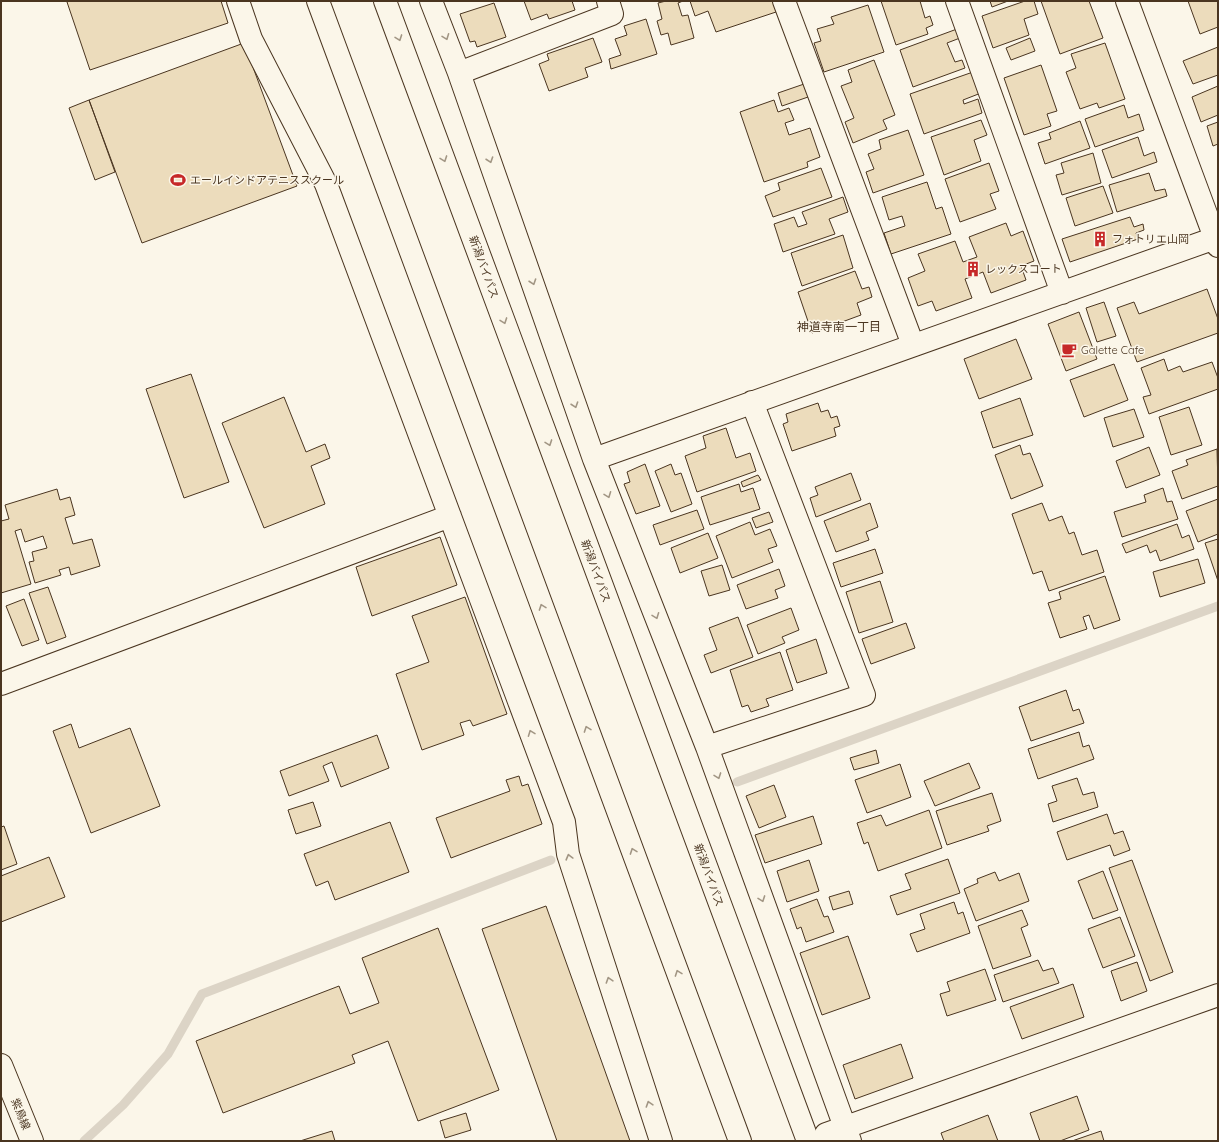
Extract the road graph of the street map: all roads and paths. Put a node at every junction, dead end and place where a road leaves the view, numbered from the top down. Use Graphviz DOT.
graph roads {
  1 [pos="238,1"];
  2 [pos="318,1"];
  3 [pos="385,1"];
  4 [pos="432,1"];
  5 [pos="608,1"];
  6 [pos="784,1"];
  7 [pos="957,1"];
  8 [pos="1127,1"];
  9 [pos="460,73"];
  10 [pos="1217,241"];
  11 [pos="1062,293"];
  12 [pos="912,346"];
  13 [pos="752,402"];
  14 [pos="594,459"];
  15 [pos="450,516"];
  16 [pos="1,684"];
  17 [pos="707,747"];
  18 [pos="686,994"];
  19 [pos="1218,995"];
  20 [pos="1,1065"];
  21 [pos="832,1136"];
  22 [pos="32,1141"];
  23 [pos="661,1141"];
  24 [pos="732,1141"];
  25 [pos="740,1141"];
  1 -- 15 [label="main road"];
  18 -- 2 [label="main road, one-way"];
  3 -- 21 [label="main road, 新潟バイパス, one-way"];
  4 -- 9 [label="main road, one-way"];
  5 -- 9 [label="main road"];
  6 -- 12 [label="main road"];
  7 -- 11 [label="main road"];
  8 -- 10 [label="main road"];
  9 -- 14 [label="main road, one-way"];
  10 -- 11 [label="main road"];
  11 -- 12 [label="main road"];
  12 -- 13 [label="main road"];
  13 -- 14 [label="main road"];
  13 -- 17 [label="main road"];
  14 -- 17 [label="main road, one-way"];
  15 -- 16 [label="main road"];
  23 -- 15 [label="main road, one-way"];
  17 -- 21 [label="main road, one-way"];
  18 -- 24 [label="main road"];
  18 -- 25 [label="main road"];
  19 -- 21 [label="main road"];
  20 -- 22 [label="main road, 紫鳥線"];
}
